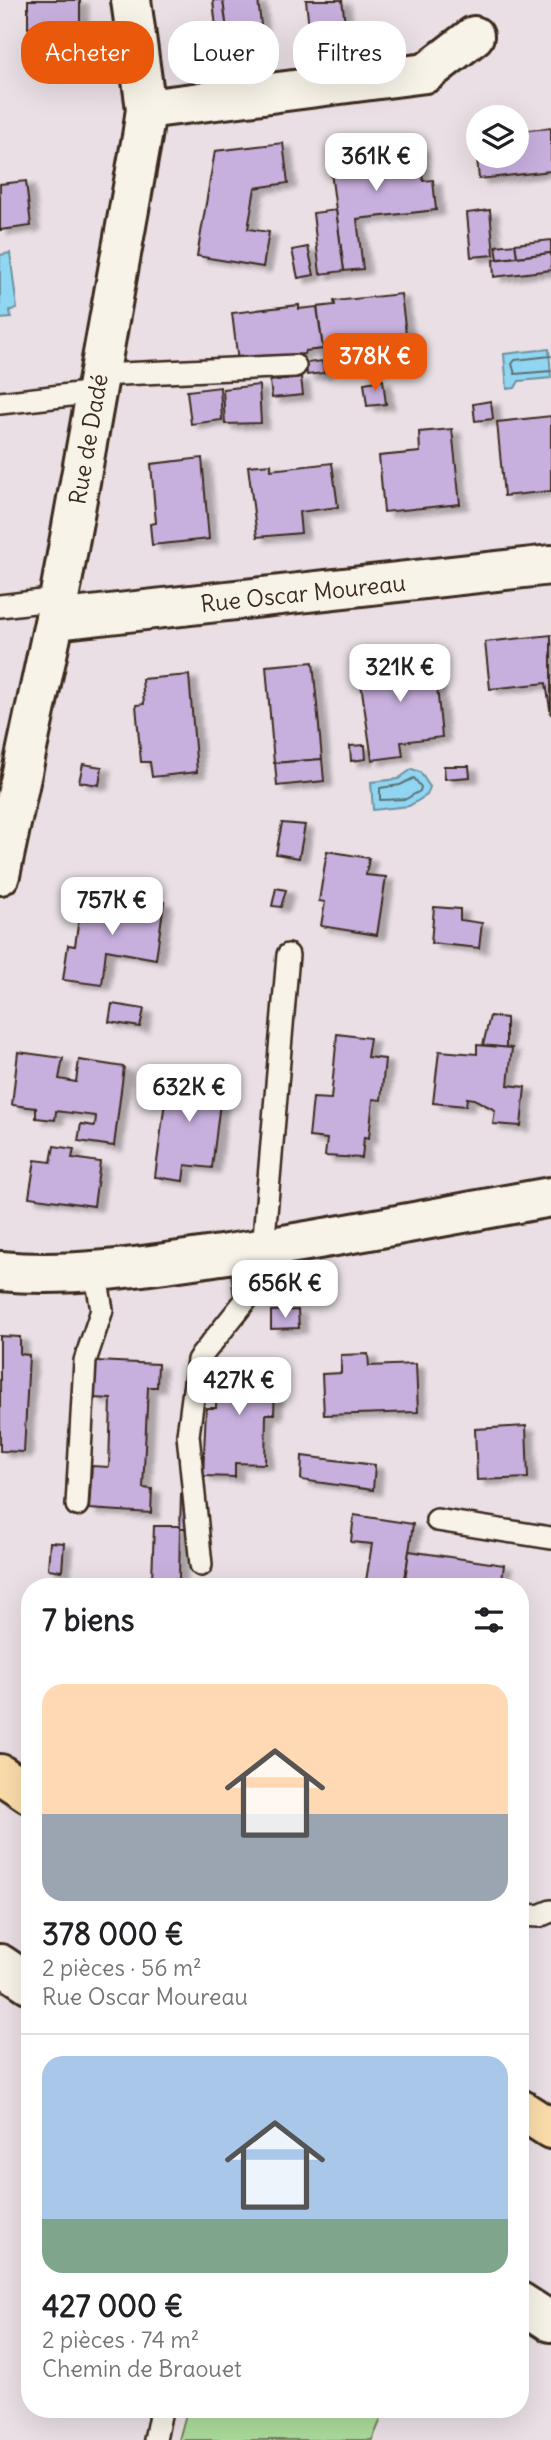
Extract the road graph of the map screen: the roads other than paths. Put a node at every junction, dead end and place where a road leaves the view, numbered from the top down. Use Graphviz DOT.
graph roads {
  1 [pos="131,0"];
  2 [pos="474,36"];
  3 [pos="146,109"];
  4 [pos="295,366"];
  5 [pos="97,383"];
  6 [pos="0,403"];
  7 [pos="551,565"];
  8 [pos="0,606"];
  9 [pos="57,610"];
  10 [pos="3,851"];
  11 [pos="288,955"];
  12 [pos="551,1197"];
  13 [pos="252,1251"];
  14 [pos="0,1270"];
  15 [pos="96,1270"];
  16 [pos="77,1504"];
  17 [pos="437,1520"];
  18 [pos="551,1538"];
  19 [pos="201,1565"];
  20 [pos="0,1774"];
  21 [pos="21,1788"];
  22 [pos="551,1911"];
  23 [pos="529,1915"];
  24 [pos="0,1964"];
  25 [pos="21,1978"];
  26 [pos="529,2115"];
  27 [pos="551,2129"];
  28 [pos="529,2308"];
  29 [pos="551,2322"];
  30 [pos="159,2418"];
  31 [pos="155,2440"];
  1 -- 3 [label="street, Rue de Dadé"];
  2 -- 3 [label="street"];
  3 -- 5 [label="street, Rue de Dadé"];
  4 -- 5 [label="lane"];
  5 -- 6 [label="lane"];
  5 -- 9 [label="street, Rue de Dadé"];
  7 -- 9 [label="street, Rue Oscar Moureau"];
  8 -- 9 [label="lane"];
  9 -- 10 [label="street, Rue de Dadé"];
  11 -- 13 [label="lane"];
  12 -- 13 [label="street"];
  13 -- 15 [label="street"];
  13 -- 19 [label="lane"];
  14 -- 15 [label="street"];
  15 -- 16 [label="lane"];
  17 -- 18 [label="lane"];
  20 -- 21 [label="main road"];
  22 -- 23 [label="lane"];
  24 -- 25 [label="street"];
  26 -- 27 [label="main road"];
  28 -- 29 [label="street"];
  30 -- 31 [label="lane"];
}
